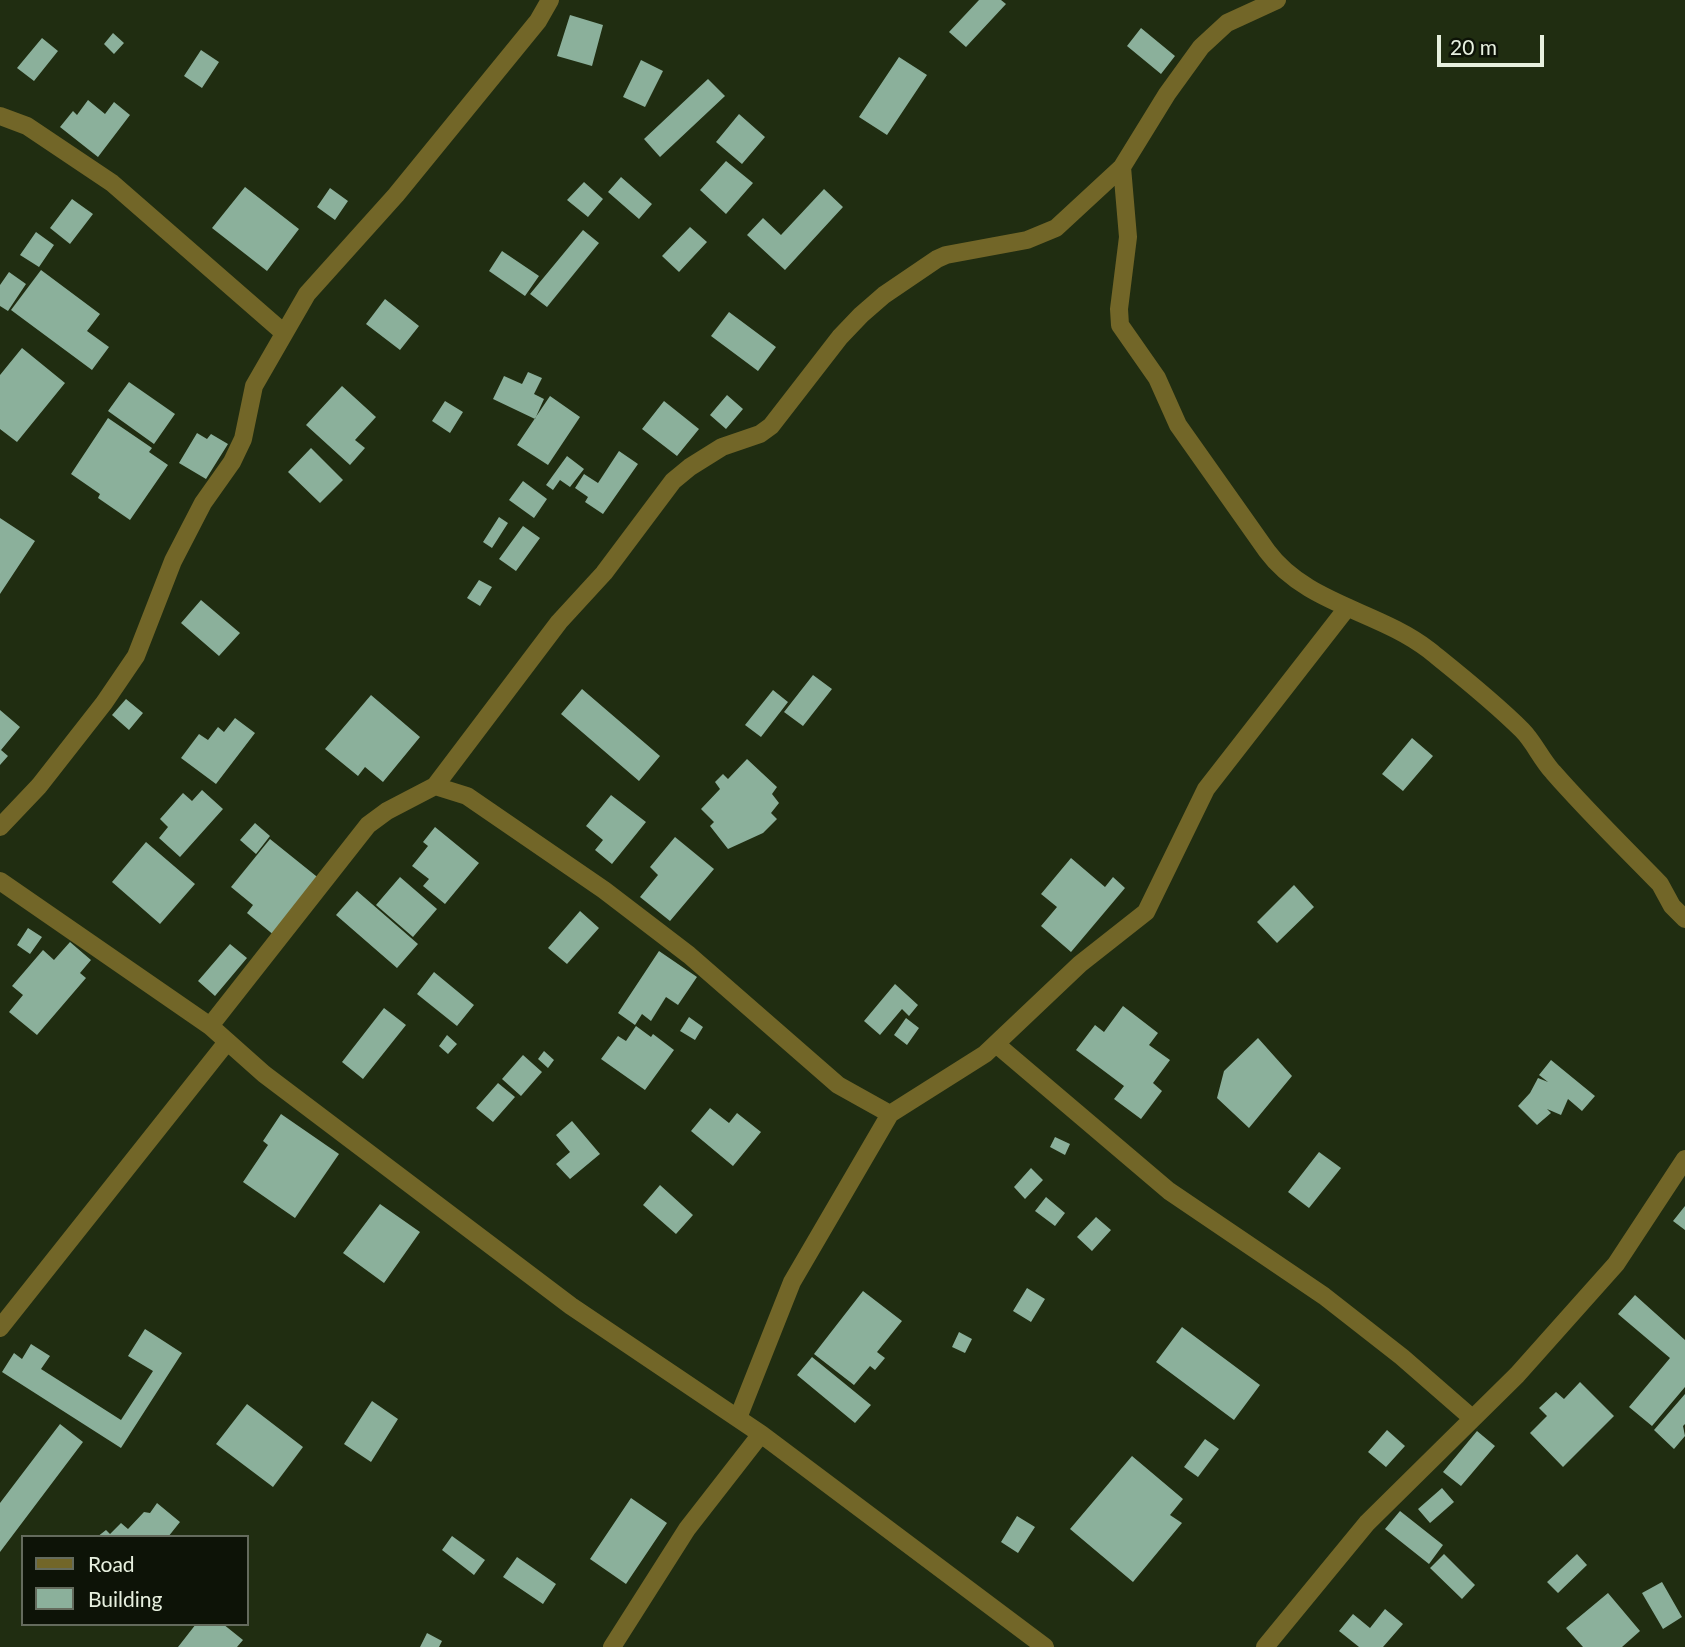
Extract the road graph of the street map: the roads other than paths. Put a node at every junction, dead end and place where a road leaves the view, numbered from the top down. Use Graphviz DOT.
graph roads {
  1 [pos="550,0"];
  2 [pos="1277,0"];
  3 [pos="0,116"];
  4 [pos="1122,167"];
  5 [pos="284,332"];
  6 [pos="1348,608"];
  7 [pos="435,786"];
  8 [pos="0,827"];
  9 [pos="0,881"];
  10 [pos="1685,919"];
  11 [pos="210,1027"];
  12 [pos="227,1042"];
  13 [pos="996,1044"];
  14 [pos="890,1114"];
  15 [pos="1685,1159"];
  16 [pos="0,1328"];
  17 [pos="738,1418"];
  18 [pos="1472,1418"];
  19 [pos="761,1434"];
  20 [pos="612,1647"];
  21 [pos="1045,1647"];
  22 [pos="1265,1647"];
  1 -- 5 [label="street"];
  2 -- 4 [label="street"];
  3 -- 5 [label="street"];
  4 -- 6 [label="street"];
  4 -- 7 [label="street"];
  5 -- 8 [label="street"];
  6 -- 10 [label="street"];
  6 -- 13 [label="street"];
  7 -- 11 [label="street"];
  7 -- 14 [label="street"];
  9 -- 11 [label="street"];
  11 -- 12 [label="street"];
  12 -- 16 [label="street"];
  12 -- 17 [label="street"];
  13 -- 14 [label="street"];
  13 -- 18 [label="street"];
  14 -- 17 [label="street"];
  15 -- 18 [label="street"];
  17 -- 19 [label="street"];
  18 -- 22 [label="street"];
  19 -- 20 [label="street"];
  19 -- 21 [label="street"];
}
